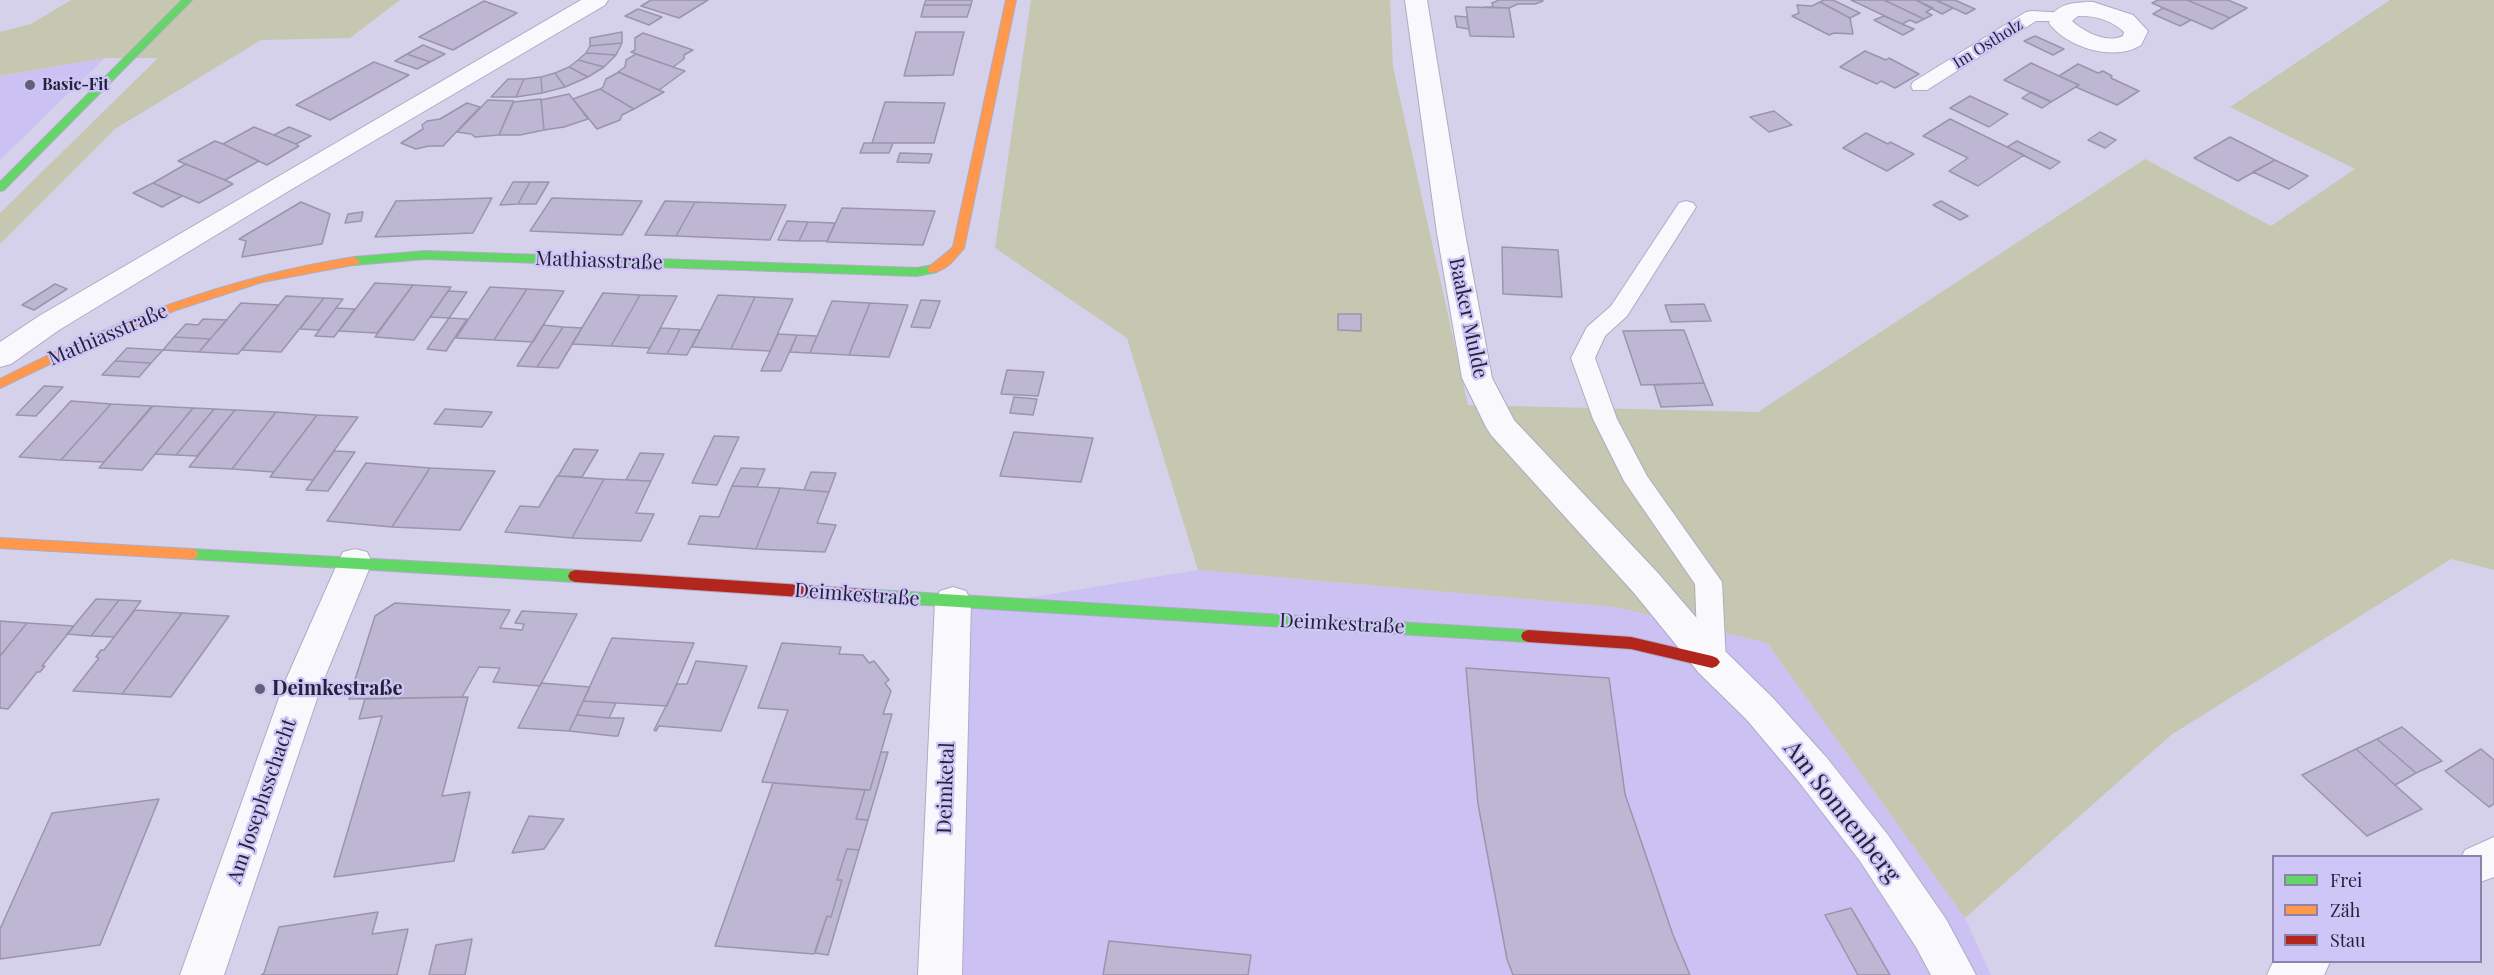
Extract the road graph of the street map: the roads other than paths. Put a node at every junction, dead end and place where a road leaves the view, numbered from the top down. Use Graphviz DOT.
graph roads {
  1 [pos="187,0"];
  2 [pos="597,0"];
  3 [pos="1011,0"];
  4 [pos="1420,2"];
  5 [pos="2078,9"];
  6 [pos="1920,86"];
  7 [pos="0,188"];
  8 [pos="1686,207"];
  9 [pos="0,357"];
  10 [pos="0,384"];
  11 [pos="0,543"];
  12 [pos="355,562"];
  13 [pos="953,602"];
  14 [pos="1712,662"];
  15 [pos="2307,963"];
  16 [pos="202,975"];
  17 [pos="940,975"];
  18 [pos="1954,975"];
  19 [pos="2289,975"];
  1 -- 7 [label="street"];
  2 -- 9 [label="street, Mathiasstraße"];
  3 -- 10 [label="street, Mathiasstraße"];
  4 -- 14 [label="street, Baaker Mulde"];
  5 -- 6 [label="lane, Im Ostholz"];
  8 -- 14 [label="lane"];
  11 -- 12 [label="street, Deimkestraße"];
  12 -- 13 [label="street, Deimkestraße"];
  12 -- 16 [label="street, Am Josephsschacht"];
  13 -- 14 [label="street, Deimkestraße"];
  13 -- 17 [label="street, Deimketal"];
  14 -- 18 [label="street, Am Sonnenberg"];
  15 -- 19 [label="street"];
}
